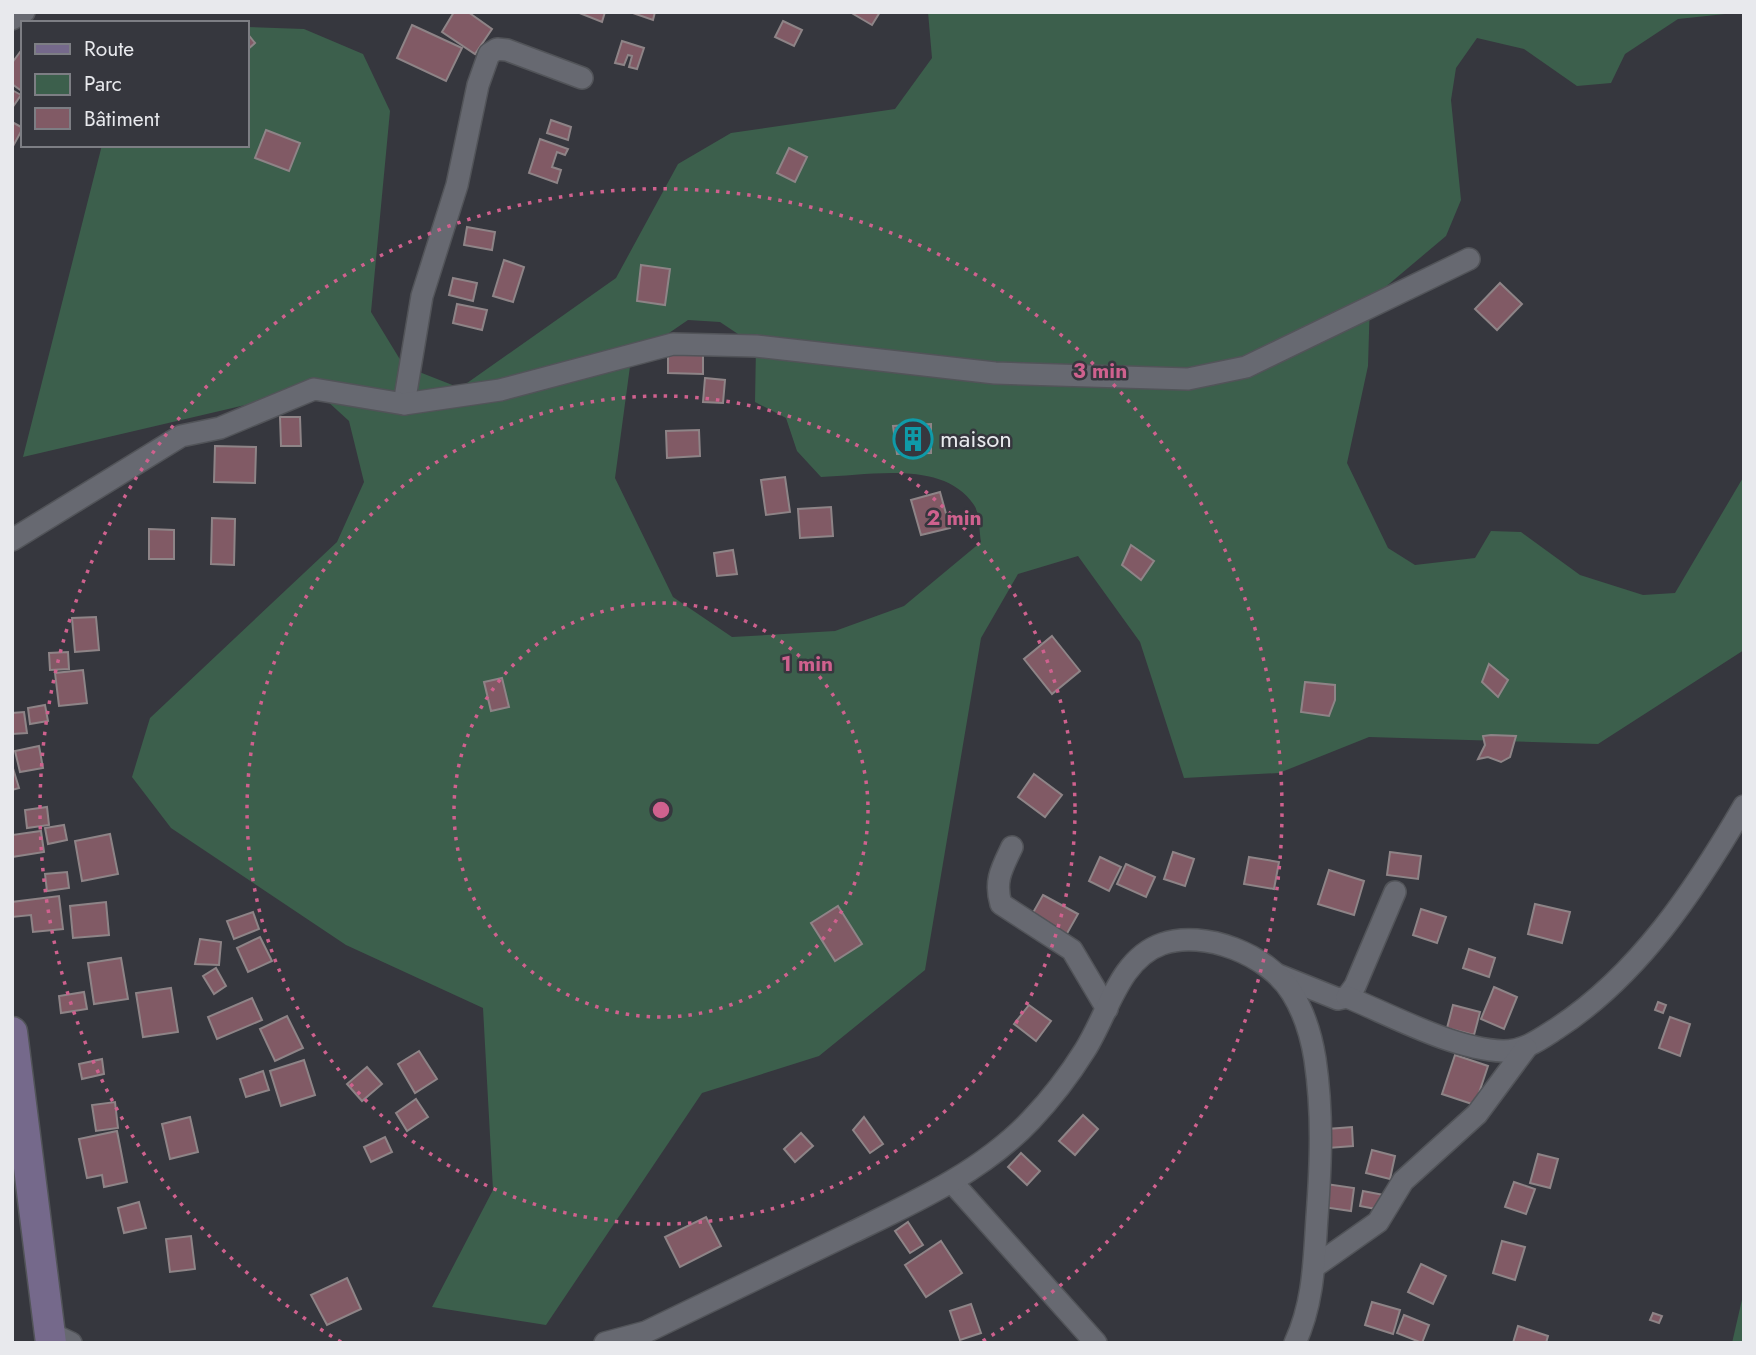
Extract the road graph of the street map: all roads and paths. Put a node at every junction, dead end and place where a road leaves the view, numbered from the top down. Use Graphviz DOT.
graph roads {
  1 [pos="24,12"];
  2 [pos="12,19"];
  3 [pos="582,79"];
  4 [pos="1469,259"];
  5 [pos="404,404"];
  6 [pos="12,540"];
  7 [pos="1744,806"];
  8 [pos="1012,847"];
  9 [pos="1395,892"];
  10 [pos="1276,975"];
  11 [pos="1347,997"];
  12 [pos="1107,1009"];
  13 [pos="12,1032"];
  14 [pos="1526,1048"];
  15 [pos="953,1182"];
  16 [pos="1314,1267"];
  17 [pos="57,1340"];
  18 [pos="605,1343"];
  19 [pos="1096,1343"];
  20 [pos="1295,1343"];
  1 -- 2 [label="street"];
  3 -- 5 [label="street"];
  4 -- 5 [label="street"];
  5 -- 6 [label="street"];
  7 -- 14 [label="street"];
  8 -- 12 [label="street"];
  9 -- 11 [label="street"];
  10 -- 11 [label="street"];
  10 -- 12 [label="street"];
  10 -- 16 [label="street"];
  11 -- 14 [label="street"];
  12 -- 15 [label="street"];
  13 -- 17 [label="street"];
  14 -- 16 [label="street"];
  15 -- 18 [label="street"];
  15 -- 19 [label="street"];
  16 -- 20 [label="street"];
}
